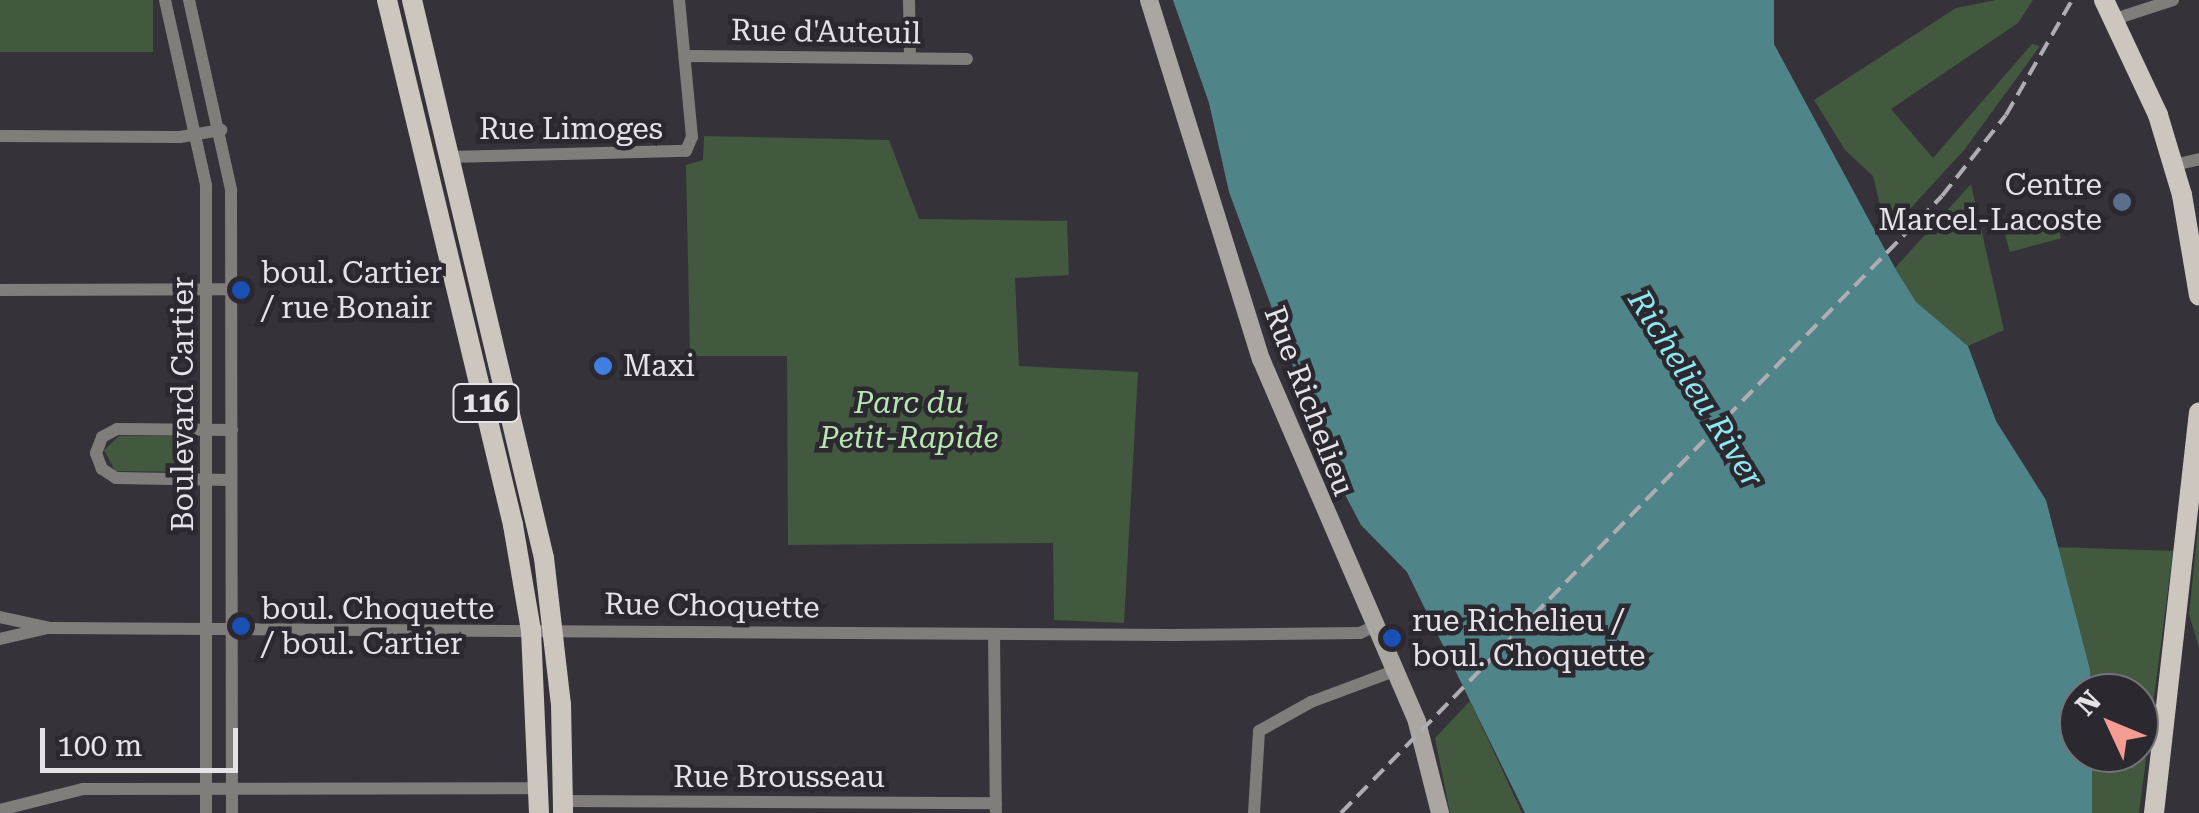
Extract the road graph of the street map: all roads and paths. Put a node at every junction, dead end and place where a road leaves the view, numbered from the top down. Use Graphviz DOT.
graph roads {
  1 [pos="165,0"];
  2 [pos="188,0"];
  3 [pos="387,0"];
  4 [pos="412,0"];
  5 [pos="679,0"];
  6 [pos="909,0"];
  7 [pos="1148,0"];
  8 [pos="2104,0"];
  9 [pos="2166,1"];
  10 [pos="2115,19"];
  11 [pos="684,56"];
  12 [pos="910,58"];
  13 [pos="966,60"];
  14 [pos="221,130"];
  15 [pos="198,134"];
  16 [pos="0,136"];
  17 [pos="450,157"];
  18 [pos="2199,159"];
  19 [pos="2174,166"];
  20 [pos="208,289"];
  21 [pos="0,290"];
  22 [pos="231,290"];
  23 [pos="2199,296"];
  24 [pos="2199,413"];
  25 [pos="208,430"];
  26 [pos="232,430"];
  27 [pos="208,480"];
  28 [pos="232,480"];
  29 [pos="0,617"];
  30 [pos="1373,627"];
  31 [pos="50,628"];
  32 [pos="207,628"];
  33 [pos="232,628"];
  34 [pos="531,630"];
  35 [pos="554,630"];
  36 [pos="994,634"];
  37 [pos="0,639"];
  38 [pos="1394,671"];
  39 [pos="540,788"];
  40 [pos="206,789"];
  41 [pos="232,789"];
  42 [pos="563,807"];
  43 [pos="996,808"];
  44 [pos="0,810"];
  45 [pos="206,813"];
  46 [pos="232,813"];
  47 [pos="539,813"];
  48 [pos="1254,813"];
  49 [pos="1440,813"];
  50 [pos="2154,813"];
  1 -- 15 [label="street, Boulevard Cartier"];
  2 -- 14 [label="street, Boulevard Cartier"];
  3 -- 34 [label="main road, 116"];
  4 -- 17 [label="main road, 116"];
  5 -- 11 [label="street"];
  6 -- 12 [label="street"];
  7 -- 30 [label="main road, Rue Richelieu"];
  8 -- 10 [label="main road"];
  9 -- 10 [label="street"];
  10 -- 19 [label="main road"];
  11 -- 12 [label="street, Rue d'Auteuil"];
  11 -- 17 [label="street, Rue Limoges"];
  12 -- 13 [label="street, Rue d'Auteuil"];
  14 -- 15 [label="street"];
  14 -- 22 [label="street, Boulevard Cartier"];
  15 -- 16 [label="street"];
  15 -- 20 [label="street, Boulevard Cartier"];
  17 -- 35 [label="main road, 116"];
  18 -- 19 [label="street"];
  19 -- 23 [label="main road"];
  20 -- 21 [label="street"];
  20 -- 22 [label="street"];
  20 -- 25 [label="street, Boulevard Cartier"];
  22 -- 26 [label="street, Boulevard Cartier"];
  24 -- 50 [label="main road"];
  25 -- 26 [label="street"];
  25 -- 27 [label="street, Boulevard Cartier"];
  25 -- 27 [label="street"];
  26 -- 28 [label="street, Boulevard Cartier"];
  27 -- 28 [label="street"];
  27 -- 32 [label="street, Boulevard Cartier"];
  28 -- 33 [label="street, Boulevard Cartier"];
  29 -- 31 [label="street, Rue Choquette"];
  30 -- 36 [label="street, Rue Choquette"];
  30 -- 38 [label="main road, Rue Richelieu"];
  31 -- 32 [label="street, Rue Choquette"];
  31 -- 37 [label="street, Rue Choquette"];
  32 -- 33 [label="street, Rue Choquette"];
  32 -- 40 [label="street, Boulevard Cartier"];
  33 -- 34 [label="street, Rue Choquette"];
  33 -- 41 [label="street, Boulevard Cartier"];
  34 -- 35 [label="street, Rue Choquette"];
  34 -- 39 [label="main road, 116"];
  35 -- 36 [label="street, Rue Choquette"];
  35 -- 42 [label="main road, 116"];
  36 -- 43 [label="street"];
  38 -- 48 [label="street"];
  38 -- 49 [label="main road, Rue Richelieu"];
  39 -- 41 [label="street"];
  39 -- 47 [label="main road, 116"];
  40 -- 41 [label="street"];
  40 -- 44 [label="street"];
  40 -- 45 [label="street, Boulevard Cartier"];
  41 -- 46 [label="street, Boulevard Cartier"];
  42 -- 43 [label="street, Rue Brousseau"];
}
